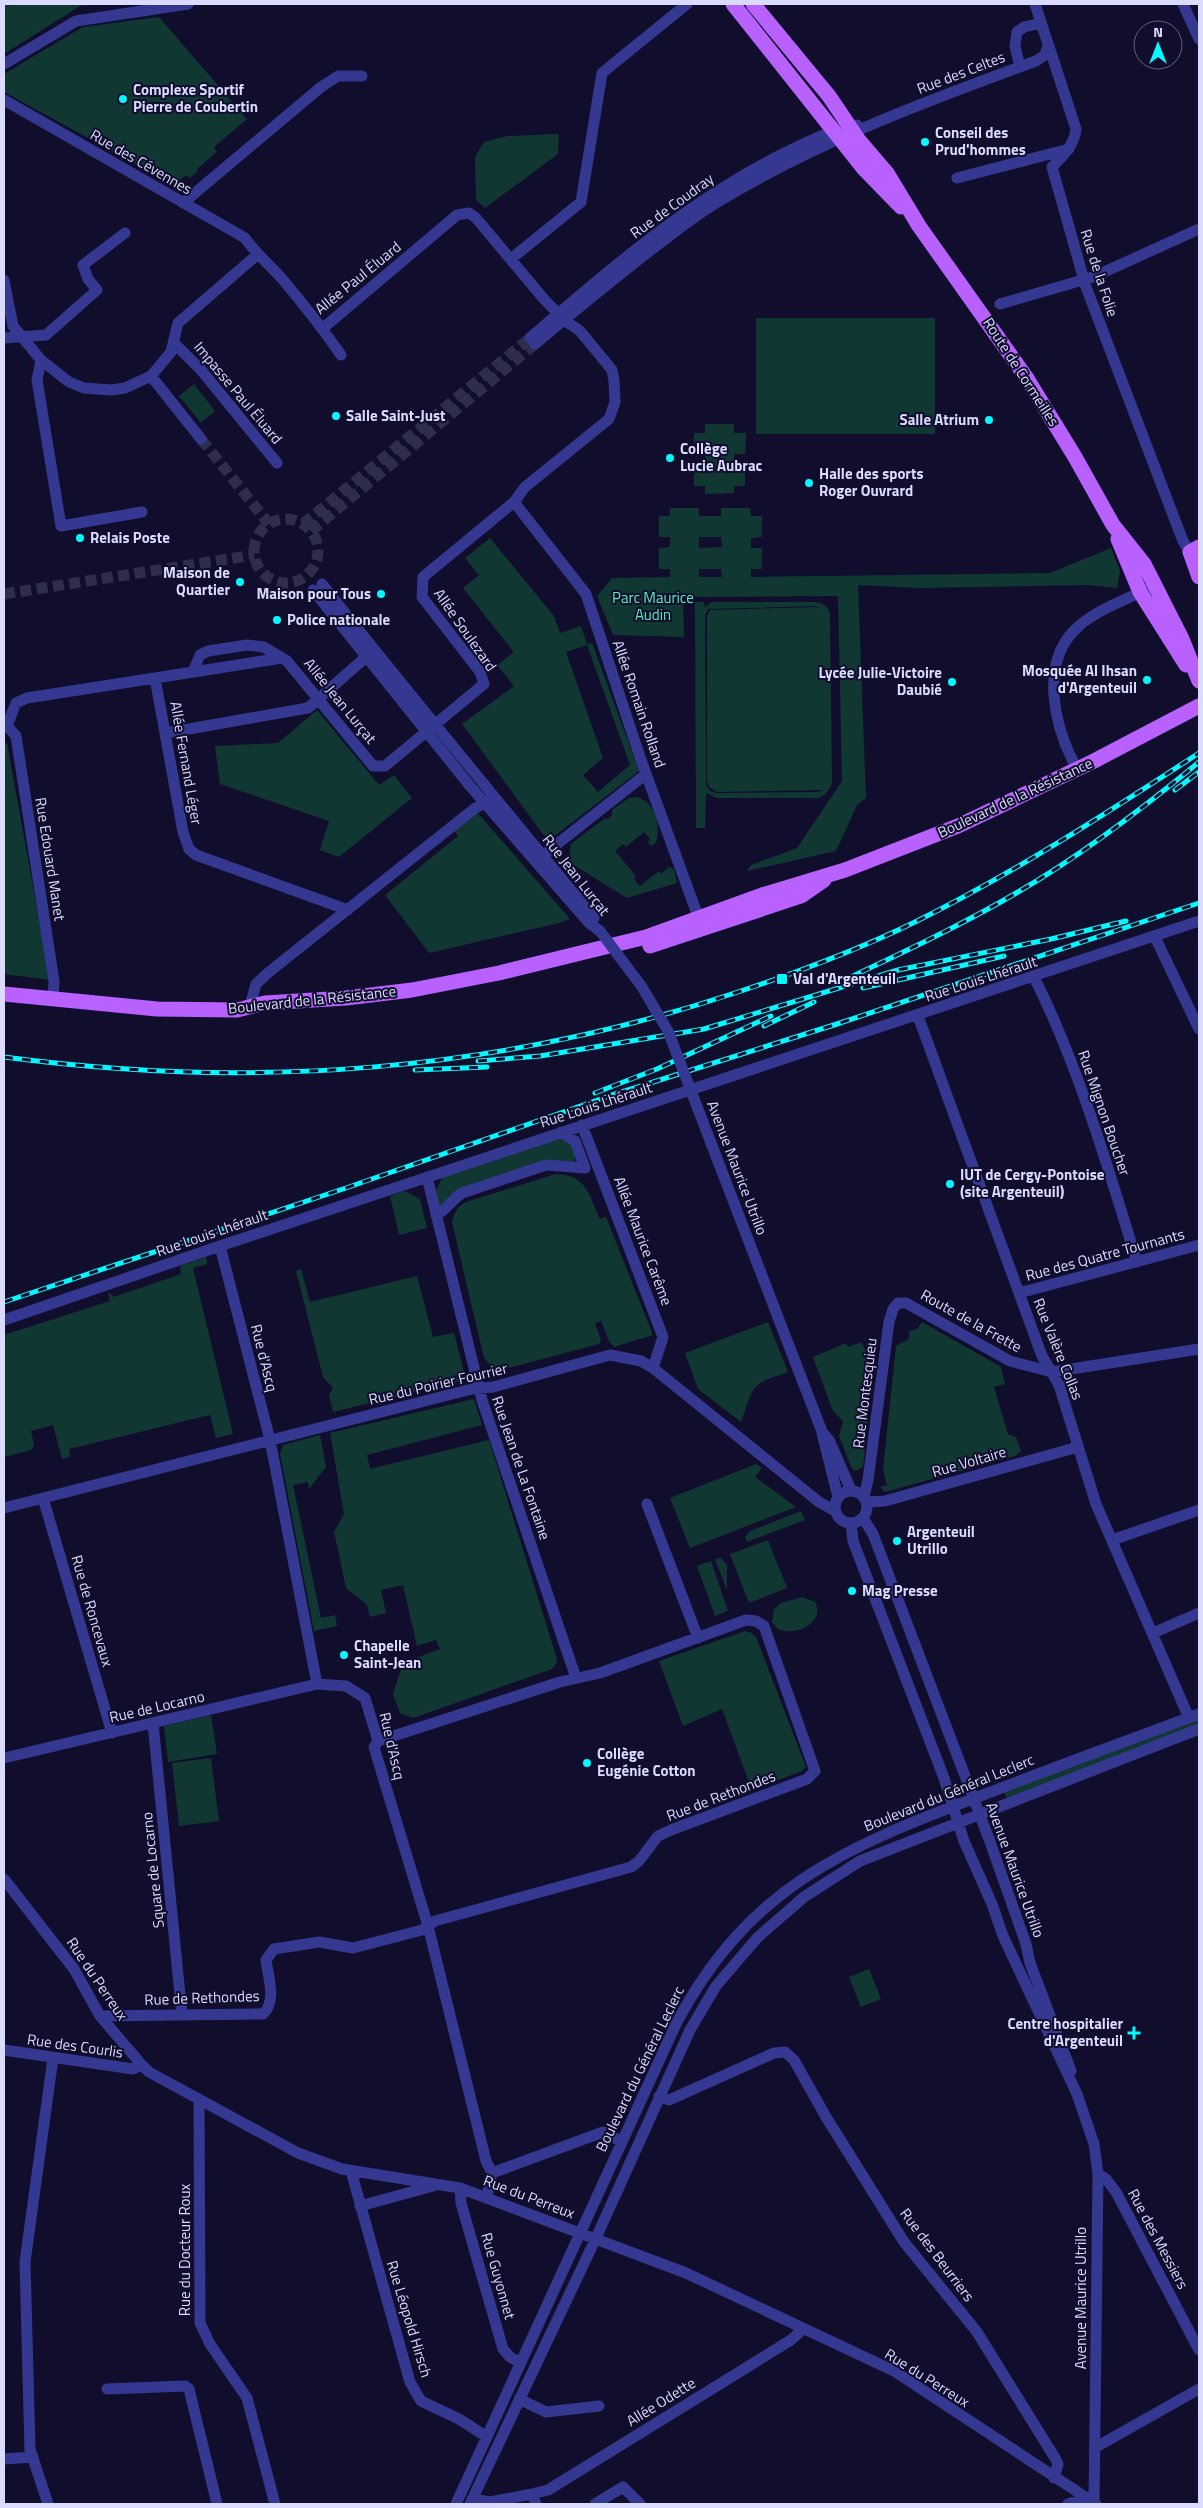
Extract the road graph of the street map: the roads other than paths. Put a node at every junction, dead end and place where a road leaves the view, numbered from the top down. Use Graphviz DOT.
graph roads {
  1 [pos="188,4"];
  2 [pos="687,4"];
  3 [pos="733,4"];
  4 [pos="752,4"];
  5 [pos="1035,4"];
  6 [pos="1183,4"];
  7 [pos="1041,23"];
  8 [pos="1199,39"];
  9 [pos="1048,46"];
  10 [pos="4,64"];
  11 [pos="1020,67"];
  12 [pos="362,76"];
  13 [pos="4,100"];
  14 [pos="845,132"];
  15 [pos="1069,149"];
  16 [pos="957,178"];
  17 [pos="183,203"];
  18 [pos="1199,229"];
  19 [pos="125,233"];
  20 [pos="257,255"];
  21 [pos="511,259"];
  22 [pos="4,280"];
  23 [pos="1084,280"];
  24 [pos="1000,304"];
  25 [pos="561,317"];
  26 [pos="322,328"];
  27 [pos="20,336"];
  28 [pos="4,338"];
  29 [pos="532,341"];
  30 [pos="174,343"];
  31 [pos="341,354"];
  32 [pos="42,360"];
  33 [pos="151,376"];
  34 [pos="201,439"];
  35 [pos="277,463"];
  36 [pos="514,502"];
  37 [pos="142,512"];
  38 [pos="1113,526"];
  39 [pos="1194,549"];
  40 [pos="1199,577"];
  41 [pos="1154,584"];
  42 [pos="1140,592"];
  43 [pos="366,657"];
  44 [pos="282,658"];
  45 [pos="193,672"];
  46 [pos="156,678"];
  47 [pos="1199,682"];
  48 [pos="318,700"];
  49 [pos="1196,708"];
  50 [pos="5,727"];
  51 [pos="432,729"];
  52 [pos="166,733"];
  53 [pos="1077,768"];
  54 [pos="646,774"];
  55 [pos="491,800"];
  56 [pos="542,856"];
  57 [pos="832,874"];
  58 [pos="348,910"];
  59 [pos="699,919"];
  60 [pos="1199,921"];
  61 [pos="600,931"];
  62 [pos="1155,937"];
  63 [pos="586,952"];
  64 [pos="1034,977"];
  65 [pos="4,994"];
  66 [pos="53,1000"];
  67 [pos="250,1006"];
  68 [pos="918,1016"];
  69 [pos="1199,1029"];
  70 [pos="581,1126"];
  71 [pos="561,1132"];
  72 [pos="575,1141"];
  73 [pos="426,1177"];
  74 [pos="436,1215"];
  75 [pos="1199,1245"];
  76 [pos="220,1246"];
  77 [pos="1137,1262"];
  78 [pos="1019,1293"];
  79 [pos="906,1303"];
  80 [pos="4,1320"];
  81 [pos="1199,1349"];
  82 [pos="654,1368"];
  83 [pos="1052,1372"];
  84 [pos="479,1389"];
  85 [pos="821,1430"];
  86 [pos="270,1440"];
  87 [pos="1078,1446"];
  88 [pos="850,1490"];
  89 [pos="838,1497"];
  90 [pos="43,1498"];
  91 [pos="865,1499"];
  92 [pos="647,1504"];
  93 [pos="4,1508"];
  94 [pos="1199,1510"];
  95 [pos="835,1511"];
  96 [pos="863,1518"];
  97 [pos="850,1523"];
  98 [pos="1112,1540"];
  99 [pos="1199,1613"];
  100 [pos="1152,1632"];
  101 [pos="698,1638"];
  102 [pos="576,1678"];
  103 [pos="317,1684"];
  104 [pos="1194,1716"];
  105 [pos="153,1723"];
  106 [pos="1199,1730"];
  107 [pos="112,1733"];
  108 [pos="378,1741"];
  109 [pos="4,1758"];
  110 [pos="973,1798"];
  111 [pos="952,1807"];
  112 [pos="980,1814"];
  113 [pos="957,1823"];
  114 [pos="4,1879"];
  115 [pos="428,1926"];
  116 [pos="182,2015"];
  117 [pos="100,2016"];
  118 [pos="4,2050"];
  119 [pos="53,2058"];
  120 [pos="142,2065"];
  121 [pos="1077,2094"];
  122 [pos="660,2096"];
  123 [pos="198,2099"];
  124 [pos="621,2141"];
  125 [pos="351,2171"];
  126 [pos="492,2173"];
  127 [pos="1098,2174"];
  128 [pos="438,2184"];
  129 [pos="460,2188"];
  130 [pos="487,2196"];
  131 [pos="360,2206"];
  132 [pos="580,2232"];
  133 [pos="596,2238"];
  134 [pos="803,2329"];
  135 [pos="1199,2350"];
  136 [pos="521,2363"];
  137 [pos="107,2389"];
  138 [pos="1199,2389"];
  139 [pos="519,2399"];
  140 [pos="599,2406"];
  141 [pos="487,2437"];
  142 [pos="1096,2447"];
  143 [pos="33,2456"];
  144 [pos="4,2459"];
  145 [pos="1054,2478"];
  146 [pos="534,2499"];
  147 [pos="471,2502"];
  148 [pos="48,2504"];
  149 [pos="217,2504"];
  150 [pos="275,2504"];
  151 [pos="456,2504"];
  152 [pos="594,2504"];
  153 [pos="640,2504"];
  154 [pos="1068,2504"];
  155 [pos="1095,2504"];
  1 -- 10 [label="street"];
  2 -- 21 [label="street"];
  3 -- 14 [label="main road, Route de Cormeilles"];
  4 -- 14 [label="main road, Route de Cormeilles"];
  5 -- 7 [label="street, Rue de la Folie"];
  6 -- 8 [label="street"];
  7 -- 9 [label="street, Rue de la Folie"];
  7 -- 11 [label="street"];
  9 -- 11 [label="street, Rue des Celtes"];
  9 -- 15 [label="street, Rue de la Folie"];
  11 -- 14 [label="street, Rue des Celtes"];
  12 -- 17 [label="street"];
  13 -- 17 [label="street, Rue des Cévennes"];
  14 -- 25 [label="street, Rue de Coudray"];
  14 -- 38 [label="main road, Route de Cormeilles"];
  15 -- 16 [label="street"];
  15 -- 23 [label="street, Rue de la Folie"];
  17 -- 20 [label="street, Rue des Cévennes"];
  18 -- 23 [label="street"];
  19 -- 27 [label="street"];
  20 -- 26 [label="street, Allée Paul Éluard"];
  20 -- 30 [label="street"];
  21 -- 25 [label="street, Allée Paul Éluard"];
  21 -- 26 [label="street, Allée Paul Éluard"];
  22 -- 27 [label="street"];
  23 -- 24 [label="street"];
  23 -- 39 [label="street, Rue de la Folie"];
  25 -- 29 [label="street, Rue de Coudray"];
  25 -- 36 [label="street"];
  26 -- 31 [label="street"];
  27 -- 28 [label="street"];
  27 -- 32 [label="street"];
  30 -- 33 [label="street"];
  30 -- 35 [label="street, Impasse Paul Éluard"];
  32 -- 33 [label="street"];
  32 -- 37 [label="street"];
  33 -- 34 [label="street"];
  36 -- 51 [label="street, Allée Soulezard"];
  36 -- 54 [label="street, Allée Romain Rolland"];
  38 -- 41 [label="main road, Route de Cormeilles"];
  38 -- 42 [label="main road, Route de Cormeilles"];
  39 -- 40 [label="main road"];
  41 -- 42 [label="street"];
  41 -- 47 [label="main road, Route de Cormeilles"];
  42 -- 47 [label="main road, Route de Cormeilles"];
  42 -- 53 [label="street"];
  43 -- 48 [label="street"];
  43 -- 51 [label="street, Rue Jean Lurçat"];
  43 -- 51 [label="street, Rue Jean Lurçat"];
  44 -- 45 [label="street, Allée Jean Lurçat"];
  44 -- 45 [label="street"];
  44 -- 48 [label="street, Allée Jean Lurçat"];
  45 -- 46 [label="street, Allée Jean Lurçat"];
  46 -- 50 [label="street"];
  46 -- 52 [label="street, Allée Fernand Léger"];
  48 -- 51 [label="street, Allée Jean Lurçat"];
  48 -- 52 [label="street"];
  49 -- 53 [label="main road, Boulevard de la Résistance"];
  50 -- 66 [label="street, Rue Edouard Manet"];
  51 -- 55 [label="street, Rue Jean Lurçat"];
  52 -- 58 [label="street, Allée Fernand Léger"];
  53 -- 57 [label="main road, Boulevard de la Résistance"];
  54 -- 56 [label="street"];
  54 -- 59 [label="street, Allée Romain Rolland"];
  55 -- 56 [label="street, Rue Jean Lurçat"];
  55 -- 58 [label="street"];
  55 -- 61 [label="street, Rue Jean Lurçat"];
  56 -- 61 [label="street, Rue Jean Lurçat"];
  57 -- 59 [label="main road, Boulevard de la Résistance"];
  57 -- 63 [label="main road, Boulevard de la Résistance"];
  58 -- 67 [label="street"];
  59 -- 63 [label="main road, Boulevard de la Résistance"];
  60 -- 62 [label="street, Rue Louis Lhérault"];
  61 -- 85 [label="street, Avenue Maurice Utrillo, bridge"];
  62 -- 64 [label="street, Rue Louis Lhérault"];
  62 -- 69 [label="street"];
  63 -- 67 [label="main road, Boulevard de la Résistance"];
  64 -- 68 [label="street, Rue Louis Lhérault"];
  64 -- 77 [label="street, Rue Mignon Boucher"];
  65 -- 66 [label="main road, Boulevard de la Résistance"];
  66 -- 67 [label="main road, Boulevard de la Résistance"];
  68 -- 70 [label="street, Rue Louis Lhérault"];
  68 -- 78 [label="street, Rue Valère Collas"];
  70 -- 71 [label="street, Rue Louis Lhérault"];
  70 -- 72 [label="street"];
  70 -- 82 [label="street, Allée Maurice Carême"];
  71 -- 72 [label="street"];
  71 -- 73 [label="street, Rue Louis Lhérault"];
  72 -- 74 [label="street"];
  73 -- 74 [label="street, Rue Jean de La Fontaine"];
  73 -- 76 [label="street, Rue Louis Lhérault"];
  74 -- 84 [label="street, Rue Jean de La Fontaine"];
  75 -- 77 [label="street, Rue des Quatre Tournants"];
  76 -- 80 [label="street, Rue Louis Lhérault"];
  76 -- 86 [label="street, Rue d'Ascq"];
  77 -- 78 [label="street, Rue des Quatre Tournants"];
  78 -- 83 [label="street, Rue Valère Collas"];
  79 -- 83 [label="street, Route de la Frette"];
  79 -- 91 [label="street, Rue Montesquieu"];
  81 -- 83 [label="street, Route de la Frette"];
  82 -- 84 [label="street, Rue du Poirier Fourrier"];
  82 -- 95 [label="street, Rue du Poirier Fourrier"];
  83 -- 87 [label="street, Rue Valère Collas"];
  84 -- 86 [label="street, Rue du Poirier Fourrier"];
  84 -- 102 [label="street, Rue Jean de La Fontaine"];
  85 -- 88 [label="street, Avenue Maurice Utrillo"];
  85 -- 89 [label="street, Avenue Maurice Utrillo"];
  86 -- 90 [label="street, Rue du Poirier Fourrier"];
  86 -- 103 [label="street, Rue d'Ascq"];
  87 -- 91 [label="street, Rue Voltaire"];
  87 -- 98 [label="street, Rue Valère Collas"];
  88 -- 89 [label="street"];
  88 -- 91 [label="street"];
  89 -- 95 [label="street"];
  90 -- 93 [label="street, Rue du Poirier Fourrier"];
  90 -- 107 [label="street, Rue de Roncevaux"];
  91 -- 96 [label="street"];
  92 -- 101 [label="street"];
  94 -- 98 [label="street"];
  95 -- 97 [label="street"];
  96 -- 97 [label="street"];
  96 -- 110 [label="street, Avenue Maurice Utrillo"];
  97 -- 111 [label="street, Avenue Maurice Utrillo"];
  98 -- 100 [label="street, Rue Valère Collas"];
  99 -- 100 [label="street"];
  100 -- 104 [label="street, Rue Valère Collas"];
  101 -- 102 [label="street, Rue de Rethondes"];
  101 -- 115 [label="street, Rue de Rethondes"];
  102 -- 108 [label="street, Rue de Rethondes"];
  103 -- 105 [label="street, Rue de Locarno"];
  103 -- 108 [label="street, Rue d'Ascq"];
  104 -- 110 [label="street, Boulevard du Général Leclerc"];
  105 -- 107 [label="street, Rue de Locarno"];
  105 -- 116 [label="street, Square de Locarno"];
  106 -- 112 [label="street, Boulevard du Général Leclerc"];
  107 -- 109 [label="street, Rue de Locarno"];
  108 -- 115 [label="street, Rue d'Ascq"];
  110 -- 111 [label="street, Boulevard du Général Leclerc"];
  110 -- 112 [label="street, Avenue Maurice Utrillo"];
  111 -- 113 [label="street, Avenue Maurice Utrillo"];
  111 -- 124 [label="street, Boulevard du Général Leclerc"];
  112 -- 113 [label="street, Boulevard du Général Leclerc"];
  112 -- 121 [label="street, Avenue Maurice Utrillo"];
  113 -- 121 [label="street, Avenue Maurice Utrillo"];
  113 -- 122 [label="street, Boulevard du Général Leclerc"];
  114 -- 117 [label="street, Rue du Perreux"];
  115 -- 116 [label="street, Rue de Rethondes"];
  115 -- 126 [label="street, Rue d'Ascq"];
  116 -- 117 [label="street, Rue de Rethondes"];
  117 -- 120 [label="street, Rue du Perreux"];
  118 -- 119 [label="street, Rue des Courlis"];
  119 -- 120 [label="street, Rue des Courlis"];
  119 -- 143 [label="street"];
  120 -- 123 [label="street, Rue du Perreux"];
  121 -- 127 [label="street, Avenue Maurice Utrillo"];
  122 -- 133 [label="street, Boulevard du Général Leclerc"];
  122 -- 145 [label="street, Rue des Beurriers"];
  123 -- 125 [label="street, Rue du Perreux"];
  123 -- 150 [label="street, Rue du Docteur Roux"];
  124 -- 126 [label="street"];
  124 -- 132 [label="street, Boulevard du Général Leclerc"];
  125 -- 128 [label="street, Rue du Perreux"];
  125 -- 131 [label="street, Rue Léopold Hirsch"];
  126 -- 130 [label="street"];
  127 -- 135 [label="street, Rue des Messiers"];
  127 -- 142 [label="street, Avenue Maurice Utrillo"];
  128 -- 129 [label="street, Rue du Perreux"];
  128 -- 131 [label="street"];
  129 -- 130 [label="street, Rue du Perreux"];
  129 -- 136 [label="street, Rue Guyonnet"];
  130 -- 132 [label="street, Rue du Perreux"];
  131 -- 141 [label="street, Rue Léopold Hirsch"];
  132 -- 133 [label="street, Rue du Perreux"];
  132 -- 136 [label="street, Boulevard du Général Leclerc"];
  133 -- 134 [label="street, Rue du Perreux"];
  133 -- 139 [label="street, Boulevard du Général Leclerc"];
  134 -- 145 [label="street, Rue du Perreux"];
  134 -- 146 [label="street, Allée Odette"];
  136 -- 141 [label="street, Boulevard du Général Leclerc"];
  137 -- 149 [label="street"];
  138 -- 142 [label="street"];
  139 -- 140 [label="street"];
  139 -- 147 [label="street, Boulevard du Général Leclerc"];
  141 -- 151 [label="street, Boulevard du Général Leclerc"];
  142 -- 155 [label="street, Avenue Maurice Utrillo"];
  143 -- 144 [label="street"];
  143 -- 148 [label="street"];
  145 -- 155 [label="street, Rue du Perreux"];
  146 -- 147 [label="street, Allée Odette"];
  152 -- 153 [label="street"];
  154 -- 155 [label="street"];
}
